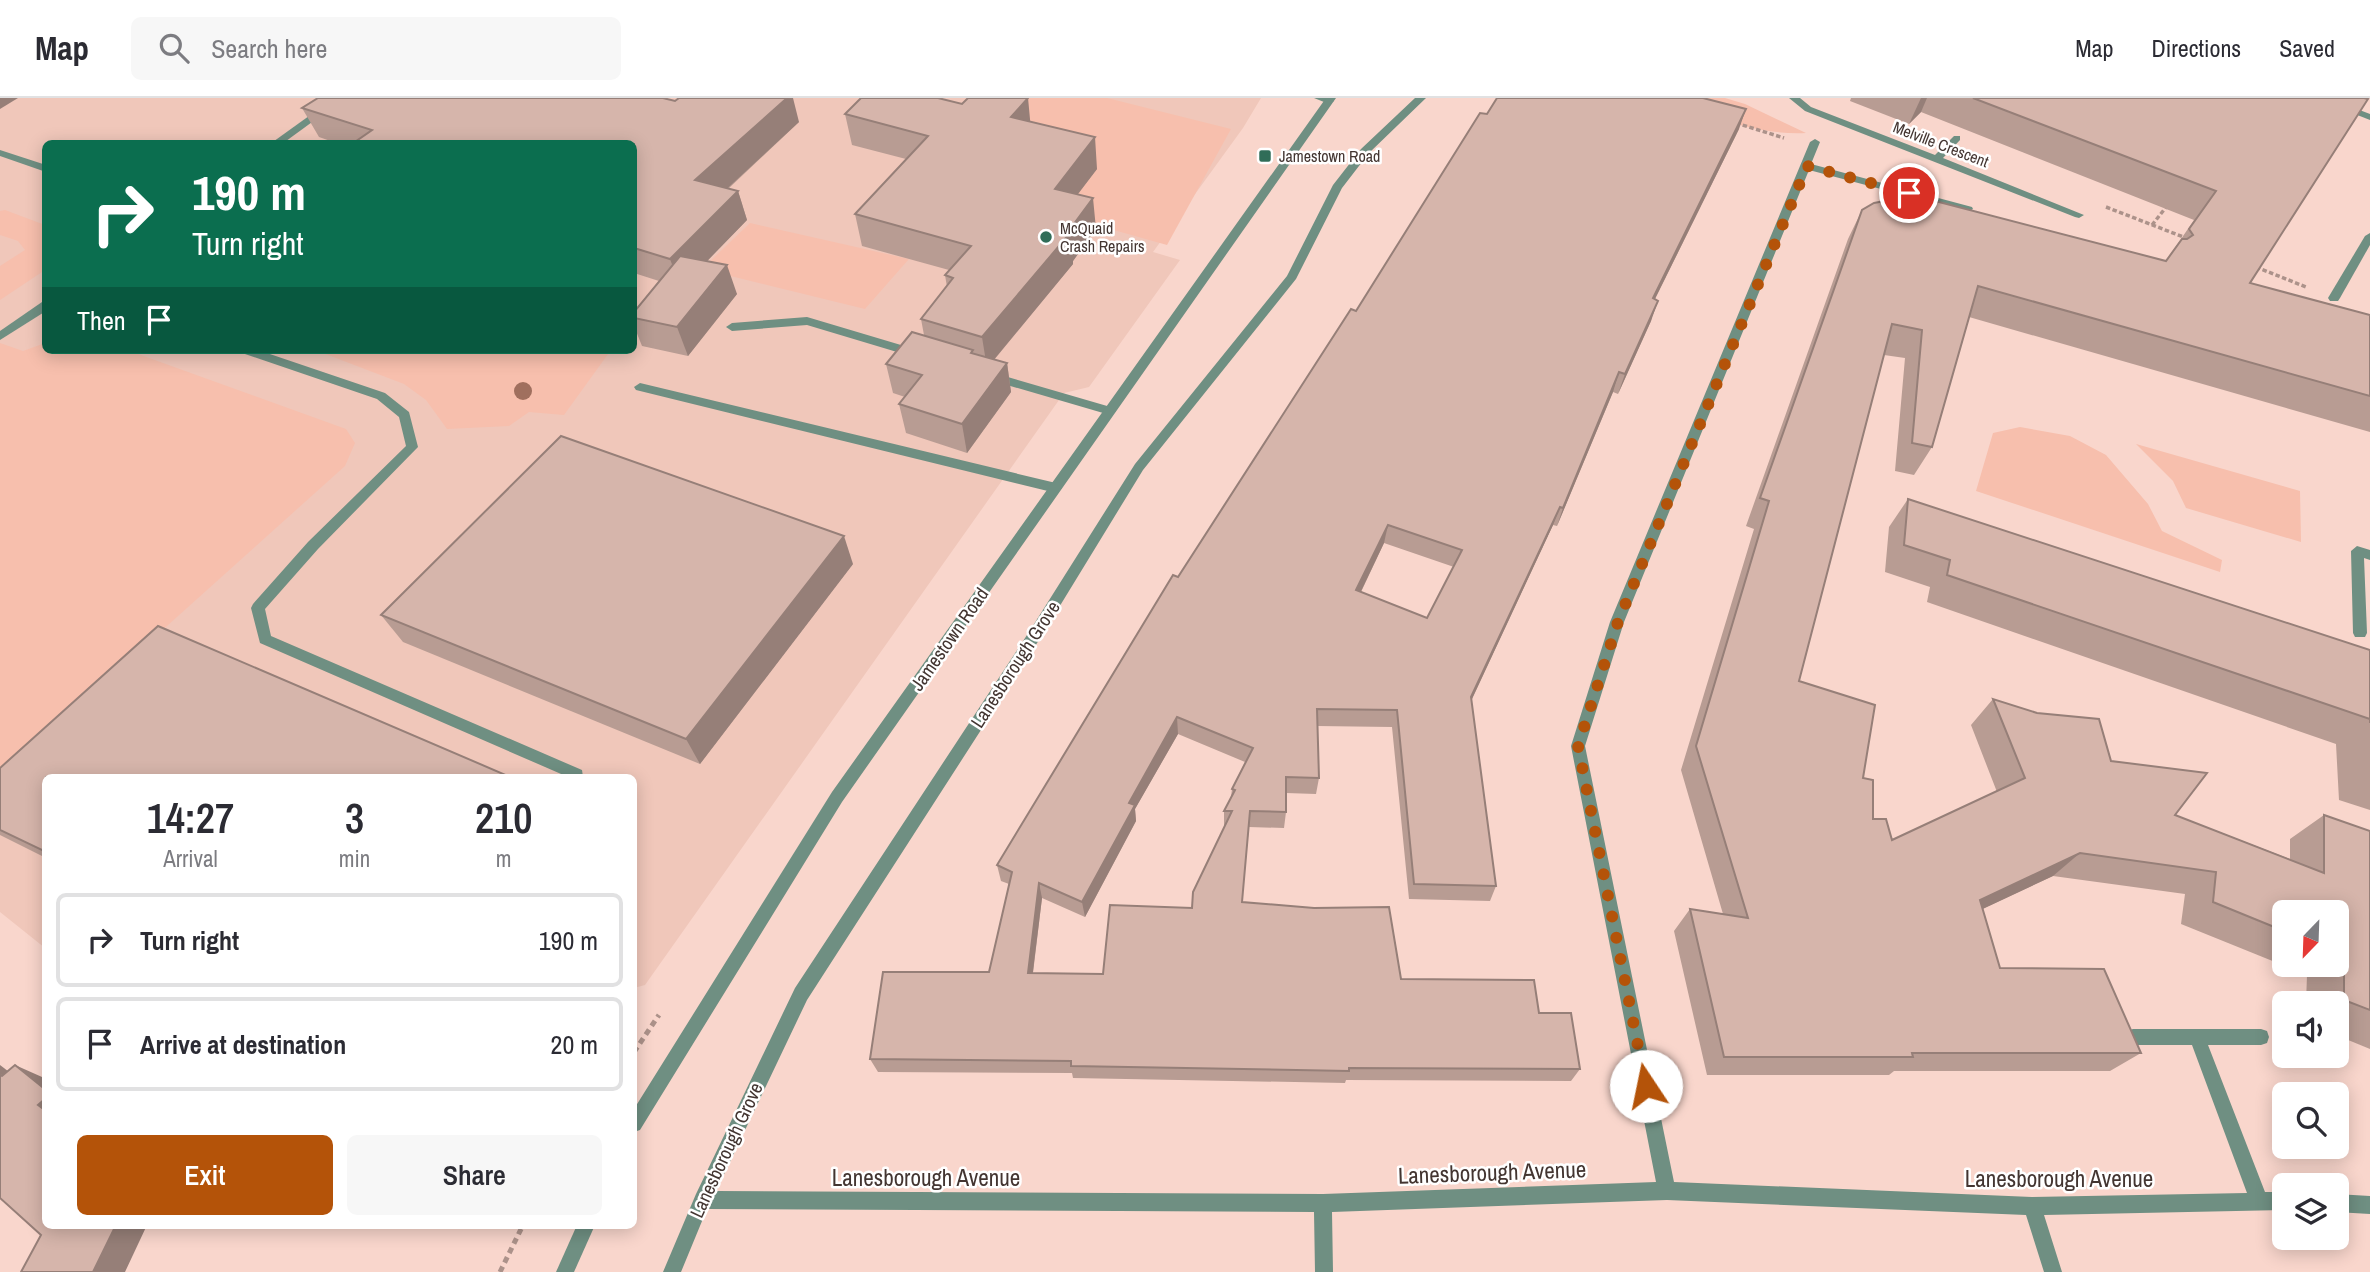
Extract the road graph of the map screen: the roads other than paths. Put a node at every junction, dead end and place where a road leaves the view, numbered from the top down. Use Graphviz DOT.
graph roads {
  1 [pos="340,98"];
  2 [pos="1421,98"];
  3 [pos="1794,98"];
  4 [pos="2319,98"];
  5 [pos="1326,99"];
  6 [pos="2370,117"];
  7 [pos="1957,138"];
  8 [pos="281,140"];
  9 [pos="1815,142"];
  10 [pos="0,153"];
  11 [pos="1937,159"];
  12 [pos="1807,166"];
  13 [pos="42,168"];
  14 [pos="1979,212"];
  15 [pos="2079,215"];
  16 [pos="2370,236"];
  17 [pos="2358,257"];
  18 [pos="2370,262"];
  19 [pos="2334,299"];
  20 [pos="42,308"];
  21 [pos="732,327"];
  22 [pos="0,336"];
  23 [pos="258,354"];
  24 [pos="925,356"];
  25 [pos="978,372"];
  26 [pos="640,387"];
  27 [pos="1110,411"];
  28 [pos="1056,488"];
  29 [pos="2370,555"];
  30 [pos="2360,633"];
  31 [pos="577,774"];
  32 [pos="2133,1037"];
  33 [pos="2197,1037"];
  34 [pos="2261,1037"];
  35 [pos="637,1119"];
  36 [pos="1667,1191"];
  37 [pos="702,1200"];
  38 [pos="2259,1200"];
  39 [pos="2272,1201"];
  40 [pos="1323,1203"];
  41 [pos="2349,1204"];
  42 [pos="2370,1205"];
  43 [pos="2032,1206"];
  44 [pos="584,1229"];
  45 [pos="565,1272"];
  46 [pos="672,1272"];
  47 [pos="1324,1272"];
  48 [pos="2053,1272"];
  1 -- 8 [label="street"];
  2 -- 37 [label="street, Lanesborough Grove"];
  3 -- 11 [label="street, Melville Crescent"];
  4 -- 6 [label="street"];
  5 -- 27 [label="street, Jamestown Road"];
  7 -- 11 [label="street"];
  9 -- 12 [label="street"];
  10 -- 13 [label="street"];
  11 -- 15 [label="street, Melville Crescent"];
  12 -- 14 [label="street"];
  12 -- 36 [label="street"];
  16 -- 17 [label="street"];
  17 -- 18 [label="street"];
  17 -- 19 [label="street"];
  20 -- 22 [label="street"];
  21 -- 24 [label="street"];
  23 -- 31 [label="street"];
  25 -- 27 [label="street"];
  26 -- 28 [label="street"];
  27 -- 28 [label="street, Jamestown Road"];
  28 -- 35 [label="street, Jamestown Road"];
  29 -- 30 [label="street"];
  32 -- 33 [label="street"];
  33 -- 34 [label="street"];
  33 -- 38 [label="street"];
  36 -- 40 [label="street, Lanesborough Avenue"];
  36 -- 43 [label="street, Lanesborough Avenue"];
  37 -- 40 [label="street, Lanesborough Avenue"];
  37 -- 46 [label="street, Lanesborough Grove"];
  38 -- 39 [label="street, Lanesborough Avenue"];
  38 -- 43 [label="street, Lanesborough Avenue"];
  40 -- 47 [label="street"];
  41 -- 42 [label="street"];
  43 -- 48 [label="street"];
  44 -- 45 [label="street"];
}
